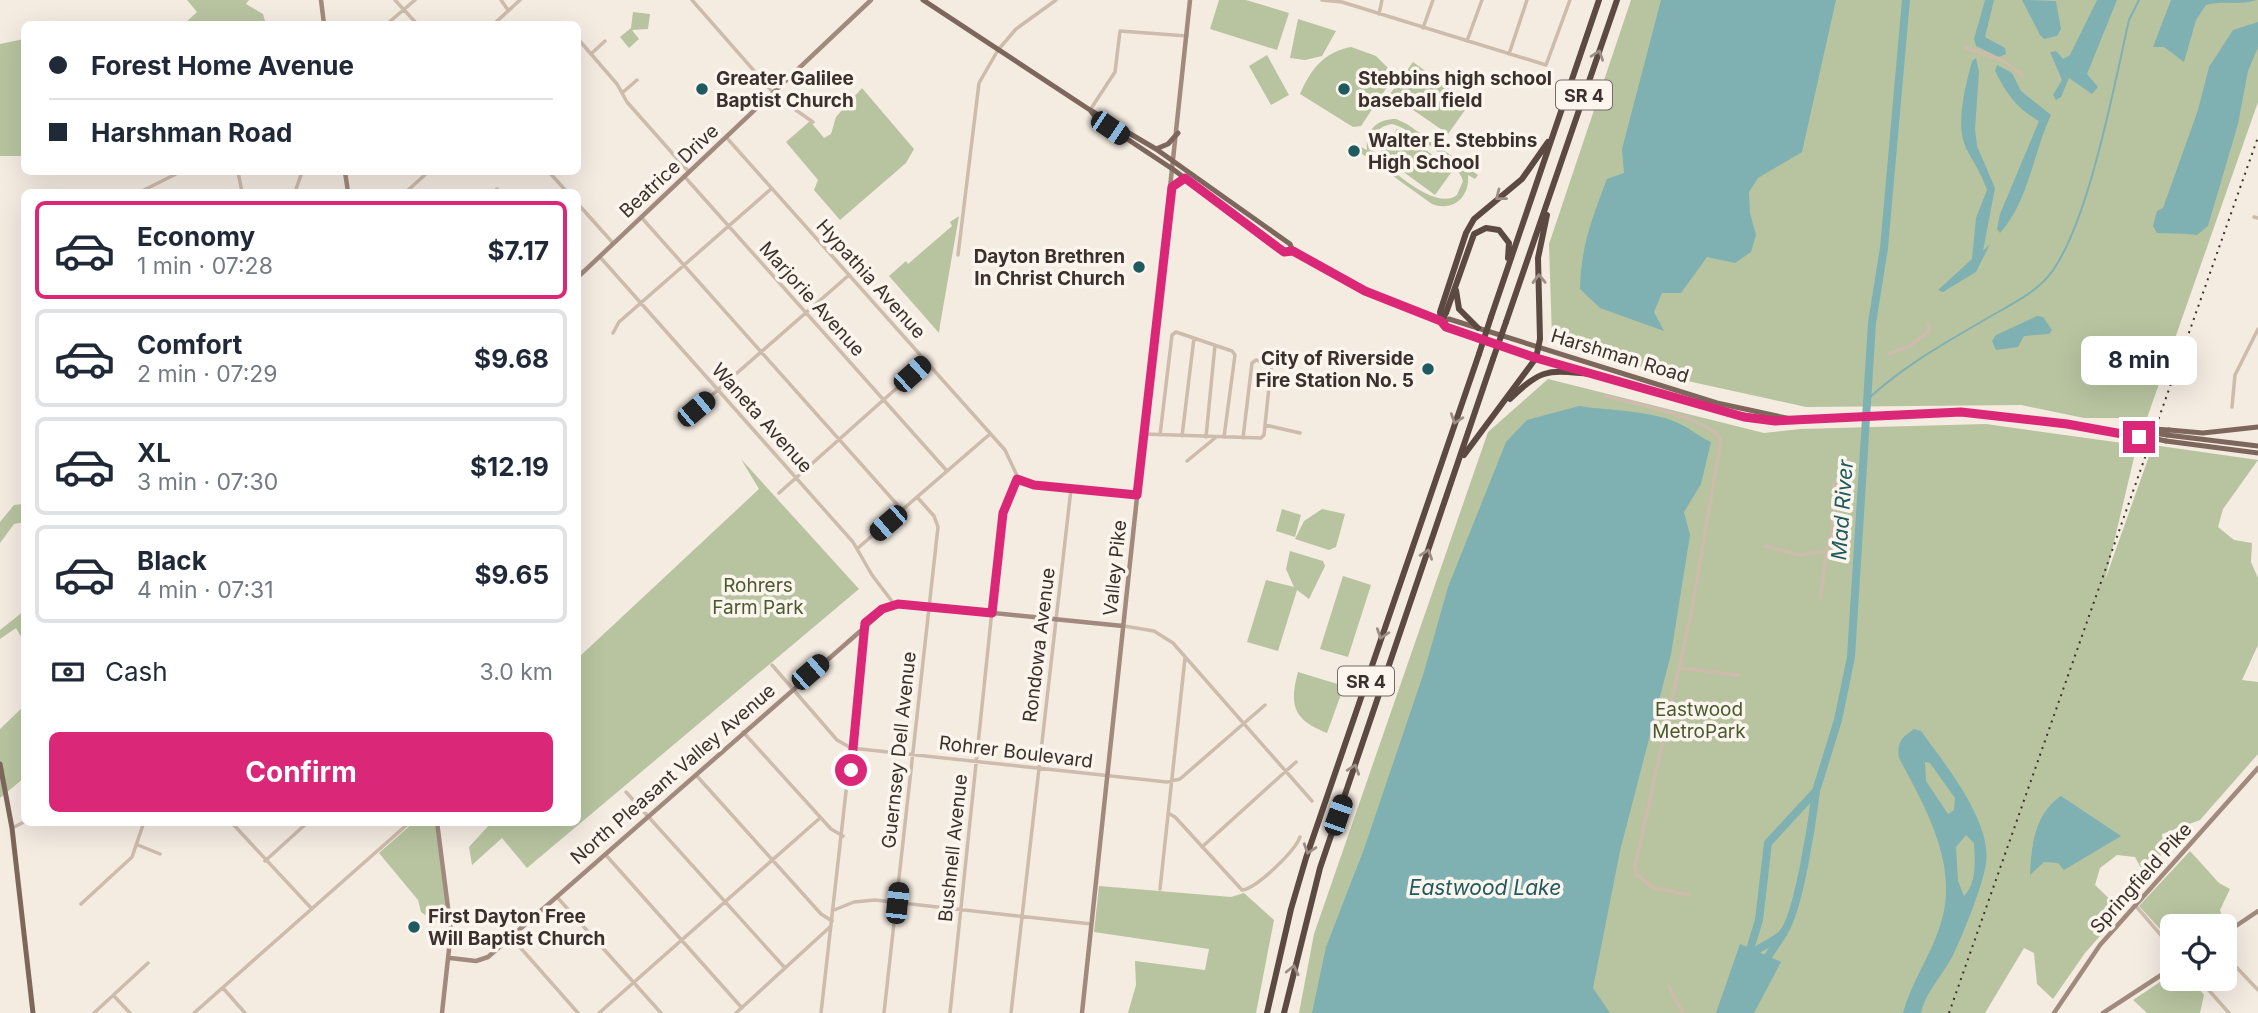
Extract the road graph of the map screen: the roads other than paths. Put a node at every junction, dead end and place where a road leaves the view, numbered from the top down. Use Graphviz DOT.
graph roads {
  1 [pos="321,0"];
  2 [pos="395,0"];
  3 [pos="415,0"];
  4 [pos="500,0"];
  5 [pos="520,0"];
  6 [pos="692,0"];
  7 [pos="871,0"];
  8 [pos="923,0"];
  9 [pos="1056,0"];
  10 [pos="1191,0"];
  11 [pos="1322,0"];
  12 [pos="1382,0"];
  13 [pos="1433,0"];
  14 [pos="1482,0"];
  15 [pos="1527,0"];
  16 [pos="1570,0"];
  17 [pos="1599,0"];
  18 [pos="1617,0"];
  19 [pos="1340,1"];
  20 [pos="508,9"];
  21 [pos="404,10"];
  22 [pos="1379,14"];
  23 [pos="324,21"];
  24 [pos="391,21"];
  25 [pos="414,21"];
  26 [pos="497,21"];
  27 [pos="1423,28"];
  28 [pos="1187,36"];
  29 [pos="605,41"];
  30 [pos="1467,41"];
  31 [pos="581,42"];
  32 [pos="1965,47"];
  33 [pos="998,50"];
  34 [pos="591,54"];
  35 [pos="1509,54"];
  36 [pos="2023,76"];
  37 [pos="638,80"];
  38 [pos="773,92"];
  39 [pos="622,93"];
  40 [pos="1090,110"];
  41 [pos="813,122"];
  42 [pos="1557,125"];
  43 [pos="1178,132"];
  44 [pos="726,137"];
  45 [pos="1156,149"];
  46 [pos="1175,162"];
  47 [pos="1174,170"];
  48 [pos="689,172"];
  49 [pos="174,175"];
  50 [pos="425,175"];
  51 [pos="552,175"];
  52 [pos="684,177"];
  53 [pos="1185,178"];
  54 [pos="1172,187"];
  55 [pos="146,189"];
  56 [pos="409,189"];
  57 [pos="564,189"];
  58 [pos="772,189"];
  59 [pos="1552,190"];
  60 [pos="581,207"];
  61 [pos="641,217"];
  62 [pos="728,227"];
  63 [pos="613,243"];
  64 [pos="1293,251"];
  65 [pos="958,255"];
  66 [pos="600,256"];
  67 [pos="684,265"];
  68 [pos="581,274"];
  69 [pos="849,275"];
  70 [pos="1457,279"];
  71 [pos="1500,292"];
  72 [pos="641,303"];
  73 [pos="806,313"];
  74 [pos="1441,321"];
  75 [pos="1928,324"];
  76 [pos="1478,328"];
  77 [pos="2258,329"];
  78 [pos="613,333"];
  79 [pos="1194,338"];
  80 [pos="1215,345"];
  81 [pos="1540,348"];
  82 [pos="762,352"];
  83 [pos="1889,354"];
  84 [pos="1536,358"];
  85 [pos="926,362"];
  86 [pos="1592,374"];
  87 [pos="719,390"];
  88 [pos="1605,396"];
  89 [pos="883,400"];
  90 [pos="2232,407"];
  91 [pos="696,409"];
  92 [pos="1493,415"];
  93 [pos="1791,419"];
  94 [pos="1265,425"];
  95 [pos="2258,427"];
  96 [pos="2118,432"];
  97 [pos="1300,433"];
  98 [pos="990,434"];
  99 [pos="1144,434"];
  100 [pos="1160,435"];
  101 [pos="2167,435"];
  102 [pos="1182,436"];
  103 [pos="1206,437"];
  104 [pos="1216,437"];
  105 [pos="1224,437"];
  106 [pos="1243,438"];
  107 [pos="839,439"];
  108 [pos="2258,446"];
  109 [pos="2258,453"];
  110 [pos="1187,461"];
  111 [pos="947,471"];
  112 [pos="796,477"];
  113 [pos="1453,478"];
  114 [pos="1017,479"];
  115 [pos="1835,483"];
  116 [pos="1071,489"];
  117 [pos="779,493"];
  118 [pos="1137,495"];
  119 [pos="917,497"];
  120 [pos="902,510"];
  121 [pos="1765,546"];
  122 [pos="858,548"];
  123 [pos="1827,551"];
  124 [pos="1820,599"];
  125 [pos="894,604"];
  126 [pos="929,606"];
  127 [pos="992,613"];
  128 [pos="1056,619"];
  129 [pos="865,623"];
  130 [pos="1123,626"];
  131 [pos="1185,657"];
  132 [pos="772,665"];
  133 [pos="1680,668"];
  134 [pos="1738,675"];
  135 [pos="792,688"];
  136 [pos="1265,705"];
  137 [pos="1244,724"];
  138 [pos="743,732"];
  139 [pos="853,748"];
  140 [pos="913,754"];
  141 [pos="976,761"];
  142 [pos="1296,762"];
  143 [pos="0,764"];
  144 [pos="1039,768"];
  145 [pos="2258,768"];
  146 [pos="1286,771"];
  147 [pos="695,774"];
  148 [pos="1107,777"];
  149 [pos="1171,783"];
  150 [pos="626,792"];
  151 [pos="1312,801"];
  152 [pos="1168,813"];
  153 [pos="648,816"];
  154 [pos="820,818"];
  155 [pos="21,824"];
  156 [pos="143,826"];
  157 [pos="234,826"];
  158 [pos="304,826"];
  159 [pos="405,826"];
  160 [pos="438,826"];
  161 [pos="12,828"];
  162 [pos="843,836"];
  163 [pos="1300,837"];
  164 [pos="138,845"];
  165 [pos="1202,847"];
  166 [pos="160,854"];
  167 [pos="605,854"];
  168 [pos="773,859"];
  169 [pos="265,861"];
  170 [pos="1160,889"];
  171 [pos="1689,895"];
  172 [pos="556,897"];
  173 [pos="725,902"];
  174 [pos="897,903"];
  175 [pos="80,904"];
  176 [pos="2135,905"];
  177 [pos="312,909"];
  178 [pos="834,910"];
  179 [pos="960,910"];
  180 [pos="2258,911"];
  181 [pos="1022,916"];
  182 [pos="832,924"];
  183 [pos="1091,924"];
  184 [pos="2237,925"];
  185 [pos="2160,934"];
  186 [pos="511,937"];
  187 [pos="682,940"];
  188 [pos="450,958"];
  189 [pos="148,963"];
  190 [pos="785,968"];
  191 [pos="2237,968"];
  192 [pos="2160,976"];
  193 [pos="634,982"];
  194 [pos="1669,987"];
  195 [pos="223,988"];
  196 [pos="2258,990"];
  197 [pos="2210,991"];
  198 [pos="114,996"];
  199 [pos="742,1008"];
  200 [pos="33,1013"];
  201 [pos="94,1013"];
  202 [pos="130,1013"];
  203 [pos="194,1013"];
  204 [pos="245,1013"];
  205 [pos="442,1013"];
  206 [pos="578,1013"];
  207 [pos="599,1013"];
  208 [pos="660,1013"];
  209 [pos="736,1013"];
  210 [pos="821,1013"];
  211 [pos="884,1013"];
  212 [pos="950,1013"];
  213 [pos="1011,1013"];
  214 [pos="1082,1013"];
  215 [pos="1268,1013"];
  216 [pos="1284,1013"];
  217 [pos="1683,1013"];
  218 [pos="2054,1013"];
  219 [pos="2103,1013"];
  220 [pos="2229,1013"];
  1 -- 23 [label="street"];
  2 -- 21 [label="street"];
  3 -- 21 [label="street"];
  4 -- 20 [label="street"];
  5 -- 20 [label="street"];
  6 -- 38 [label="street"];
  7 -- 38 [label="street, Beatrice Drive"];
  8 -- 33 [label="main road, Harshman Road"];
  9 -- 33 [label="street"];
  10 -- 28 [label="street, Valley Pike"];
  11 -- 19 [label="street"];
  12 -- 22 [label="street"];
  13 -- 27 [label="street"];
  14 -- 30 [label="street"];
  15 -- 35 [label="street"];
  16 -- 35 [label="street"];
  17 -- 42 [label="highway, SR 4"];
  59 -- 18 [label="highway, SR 4, one-way"];
  19 -- 22 [label="street"];
  20 -- 26 [label="street"];
  21 -- 24 [label="street"];
  21 -- 25 [label="street"];
  22 -- 27 [label="street"];
  27 -- 30 [label="street"];
  28 -- 40 [label="street"];
  28 -- 43 [label="street, Valley Pike"];
  29 -- 34 [label="street"];
  30 -- 35 [label="street"];
  31 -- 34 [label="street"];
  32 -- 36 [label="street"];
  33 -- 40 [label="main road, Harshman Road"];
  33 -- 65 [label="street"];
  34 -- 39 [label="street"];
  37 -- 39 [label="street"];
  38 -- 41 [label="street"];
  38 -- 44 [label="street, Beatrice Drive"];
  39 -- 48 [label="street"];
  40 -- 45 [label="main road, Harshman Road"];
  40 -- 47 [label="main road, Harshman Road"];
  42 -- 71 [label="highway, SR 4"];
  42 -- 74 [label="highway, one-way"];
  43 -- 45 [label="main road"];
  43 -- 46 [label="street, Valley Pike"];
  44 -- 48 [label="street, Beatrice Drive"];
  44 -- 58 [label="street, Hypathia Avenue"];
  45 -- 46 [label="main road, Harshman Road"];
  46 -- 47 [label="street, Valley Pike"];
  46 -- 64 [label="main road, Harshman Road"];
  47 -- 53 [label="main road, Harshman Road"];
  47 -- 54 [label="street, Valley Pike"];
  48 -- 52 [label="street, Beatrice Drive"];
  49 -- 55 [label="street"];
  50 -- 56 [label="street"];
  51 -- 57 [label="street"];
  52 -- 61 [label="street, Beatrice Drive"];
  52 -- 62 [label="street, Marjorie Avenue"];
  53 -- 54 [label="main road"];
  53 -- 64 [label="main road, Harshman Road"];
  54 -- 99 [label="street, Valley Pike"];
  58 -- 62 [label="street"];
  58 -- 69 [label="street, Hypathia Avenue"];
  81 -- 59 [label="highway, one-way"];
  59 -- 113 [label="highway, SR 4, bridge"];
  60 -- 63 [label="street"];
  61 -- 63 [label="street, Beatrice Drive"];
  61 -- 67 [label="street"];
  62 -- 67 [label="street"];
  62 -- 73 [label="street, Marjorie Avenue"];
  63 -- 66 [label="street, Beatrice Drive"];
  64 -- 74 [label="main road, Harshman Road"];
  66 -- 68 [label="street, Beatrice Drive"];
  66 -- 72 [label="street, Waneta Avenue"];
  67 -- 72 [label="street"];
  67 -- 82 [label="street"];
  69 -- 73 [label="street"];
  69 -- 85 [label="street, Hypathia Avenue"];
  70 -- 71 [label="highway"];
  70 -- 74 [label="highway"];
  70 -- 76 [label="highway"];
  71 -- 215 [label="highway, SR 4, one-way, bridge"];
  72 -- 78 [label="street"];
  72 -- 87 [label="street, Waneta Avenue"];
  73 -- 82 [label="street"];
  73 -- 89 [label="street, Marjorie Avenue"];
  74 -- 76 [label="main road, Harshman Road"];
  74 -- 84 [label="main road, Harshman Road"];
  75 -- 83 [label="street"];
  76 -- 81 [label="main road, Harshman Road"];
  77 -- 90 [label="street"];
  79 -- 80 [label="street"];
  79 -- 100 [label="street"];
  79 -- 102 [label="street"];
  80 -- 103 [label="street"];
  80 -- 105 [label="street"];
  81 -- 84 [label="highway"];
  81 -- 93 [label="main road, Harshman Road"];
  82 -- 87 [label="street"];
  82 -- 107 [label="street"];
  84 -- 86 [label="main road, Harshman Road"];
  84 -- 92 [label="highway"];
  85 -- 89 [label="street"];
  85 -- 98 [label="street, Hypathia Avenue"];
  86 -- 92 [label="highway"];
  86 -- 93 [label="main road, Harshman Road"];
  87 -- 91 [label="street"];
  87 -- 112 [label="street, Waneta Avenue"];
  88 -- 133 [label="street"];
  89 -- 107 [label="street"];
  89 -- 111 [label="street, Marjorie Avenue"];
  92 -- 113 [label="highway"];
  93 -- 96 [label="main road, Harshman Road"];
  94 -- 97 [label="street"];
  94 -- 106 [label="street"];
  94 -- 106 [label="street"];
  95 -- 101 [label="main road"];
  96 -- 101 [label="main road, Harshman Road, bridge"];
  96 -- 101 [label="main road, bridge"];
  98 -- 111 [label="street"];
  98 -- 114 [label="street, Hypathia Avenue"];
  99 -- 100 [label="street"];
  99 -- 118 [label="street, Valley Pike"];
  100 -- 102 [label="street"];
  101 -- 108 [label="main road, Harshman Road"];
  101 -- 109 [label="main road, Harshman Road"];
  102 -- 103 [label="street"];
  103 -- 104 [label="street"];
  104 -- 105 [label="street"];
  104 -- 110 [label="street"];
  105 -- 106 [label="street"];
  107 -- 112 [label="street"];
  107 -- 120 [label="street"];
  111 -- 119 [label="street"];
  112 -- 117 [label="street"];
  112 -- 122 [label="street, Waneta Avenue"];
  216 -- 113 [label="highway, SR 4, one-way"];
  114 -- 116 [label="street"];
  114 -- 127 [label="street, Bushnell Avenue"];
  115 -- 123 [label="street"];
  116 -- 118 [label="street"];
  116 -- 128 [label="street, Rondowa Avenue"];
  118 -- 130 [label="street, Valley Pike"];
  119 -- 120 [label="street"];
  119 -- 126 [label="street, Guernsey Dell Avenue"];
  120 -- 122 [label="street"];
  121 -- 123 [label="street"];
  122 -- 125 [label="street, Waneta Avenue"];
  123 -- 124 [label="street"];
  125 -- 126 [label="street"];
  125 -- 129 [label="street, North Pleasant Valley Avenue"];
  126 -- 127 [label="street"];
  126 -- 140 [label="street, Guernsey Dell Avenue"];
  127 -- 128 [label="street"];
  127 -- 141 [label="street, Bushnell Avenue"];
  128 -- 130 [label="street"];
  128 -- 144 [label="street, Rondowa Avenue"];
  129 -- 135 [label="street, North Pleasant Valley Avenue"];
  129 -- 139 [label="street"];
  130 -- 131 [label="street"];
  130 -- 148 [label="street, Valley Pike"];
  131 -- 137 [label="street"];
  131 -- 149 [label="street"];
  132 -- 135 [label="street"];
  133 -- 134 [label="street"];
  133 -- 171 [label="street"];
  135 -- 138 [label="street, North Pleasant Valley Avenue"];
  135 -- 139 [label="street"];
  136 -- 137 [label="street"];
  137 -- 146 [label="street"];
  137 -- 149 [label="street"];
  138 -- 147 [label="street, North Pleasant Valley Avenue"];
  138 -- 154 [label="street"];
  139 -- 140 [label="street, Rohrer Boulevard"];
  139 -- 162 [label="street"];
  140 -- 141 [label="street, Rohrer Boulevard"];
  140 -- 174 [label="street, Guernsey Dell Avenue"];
  141 -- 144 [label="street, Rohrer Boulevard"];
  141 -- 179 [label="street, Bushnell Avenue"];
  142 -- 146 [label="street"];
  143 -- 161 [label="main road"];
  144 -- 148 [label="street, Rohrer Boulevard"];
  144 -- 181 [label="street, Rondowa Avenue"];
  145 -- 176 [label="street, Springfield Pike"];
  146 -- 151 [label="street"];
  146 -- 165 [label="street"];
  147 -- 153 [label="street, North Pleasant Valley Avenue"];
  147 -- 168 [label="street"];
  148 -- 149 [label="street, Rohrer Boulevard"];
  148 -- 183 [label="street, Valley Pike"];
  149 -- 152 [label="street"];
  150 -- 153 [label="street"];
  152 -- 165 [label="street"];
  152 -- 170 [label="street"];
  153 -- 167 [label="street, North Pleasant Valley Avenue"];
  153 -- 173 [label="street"];
  154 -- 162 [label="street"];
  154 -- 168 [label="street"];
  155 -- 161 [label="street"];
  156 -- 164 [label="street"];
  157 -- 169 [label="street"];
  158 -- 169 [label="street"];
  159 -- 177 [label="street"];
  160 -- 188 [label="street"];
  161 -- 200 [label="main road"];
  162 -- 178 [label="street"];
  163 -- 165 [label="street"];
  164 -- 166 [label="street"];
  164 -- 175 [label="street"];
  167 -- 172 [label="street, North Pleasant Valley Avenue"];
  167 -- 187 [label="street"];
  168 -- 173 [label="street"];
  168 -- 182 [label="street"];
  169 -- 177 [label="street"];
  172 -- 186 [label="street, North Pleasant Valley Avenue"];
  172 -- 193 [label="street"];
  173 -- 187 [label="street"];
  173 -- 190 [label="street"];
  174 -- 178 [label="street"];
  174 -- 179 [label="street"];
  174 -- 211 [label="street, Guernsey Dell Avenue"];
  176 -- 185 [label="street"];
  176 -- 218 [label="street, Springfield Pike"];
  177 -- 195 [label="street"];
  178 -- 182 [label="street"];
  179 -- 181 [label="street"];
  179 -- 212 [label="street, Bushnell Avenue"];
  180 -- 184 [label="street"];
  181 -- 183 [label="street"];
  181 -- 213 [label="street, Rondowa Avenue"];
  182 -- 190 [label="street"];
  182 -- 210 [label="street"];
  183 -- 214 [label="street, Valley Pike"];
  186 -- 188 [label="street, North Pleasant Valley Avenue"];
  186 -- 206 [label="street"];
  187 -- 193 [label="street"];
  187 -- 199 [label="street"];
  188 -- 205 [label="street"];
  189 -- 198 [label="street"];
  190 -- 199 [label="street"];
  191 -- 196 [label="street"];
  192 -- 219 [label="street"];
  193 -- 207 [label="street"];
  193 -- 208 [label="street"];
  194 -- 217 [label="street"];
  195 -- 203 [label="street"];
  195 -- 204 [label="street"];
  197 -- 220 [label="street"];
  198 -- 201 [label="street"];
  198 -- 202 [label="street"];
  199 -- 209 [label="street"];
}
